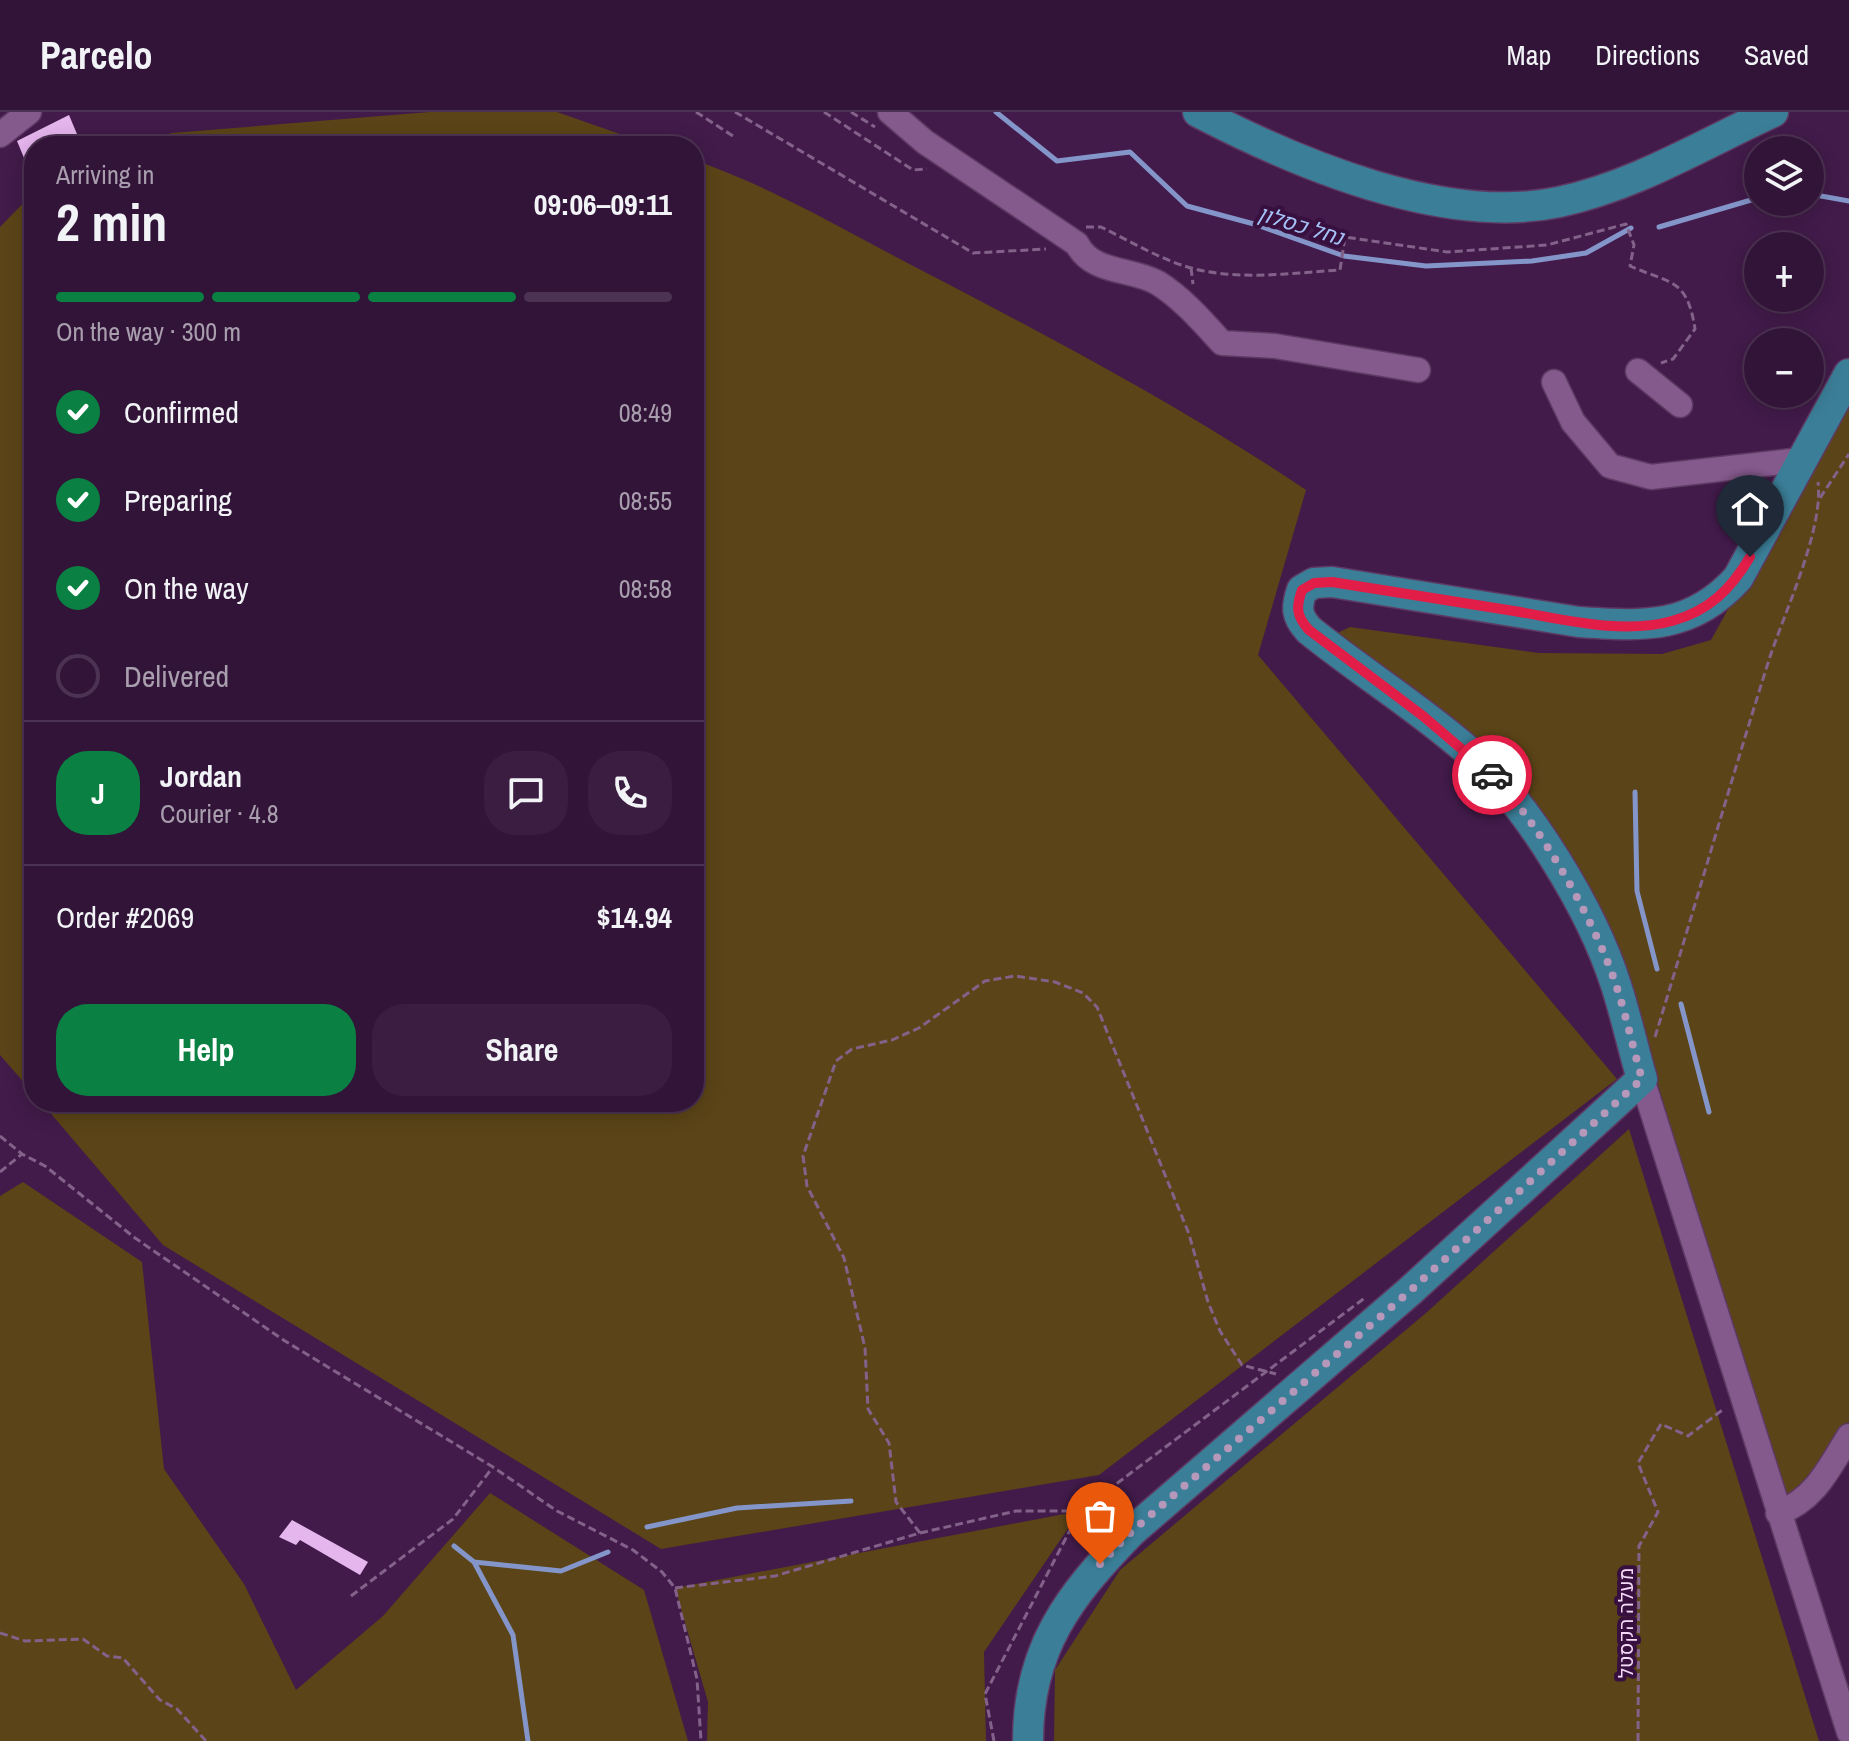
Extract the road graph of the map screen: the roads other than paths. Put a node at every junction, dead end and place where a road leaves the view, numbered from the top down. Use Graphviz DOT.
graph roads {
  1 [pos="29,112"];
  2 [pos="890,112"];
  3 [pos="1198,112"];
  4 [pos="1773,112"];
  5 [pos="1787,112"];
  6 [pos="0,135"];
  7 [pos="1710,141"];
  8 [pos="1418,370"];
  9 [pos="1638,371"];
  10 [pos="1849,374"];
  11 [pos="1554,382"];
  12 [pos="1680,405"];
  13 [pos="1806,448"];
  14 [pos="1642,1079"];
  15 [pos="1849,1436"];
  16 [pos="1778,1513"];
  17 [pos="1849,1732"];
  18 [pos="1028,1741"];
  1 -- 6 [label="street"];
  2 -- 8 [label="street"];
  3 -- 7 [label="main road"];
  4 -- 7 [label="main road"];
  5 -- 7 [label="main road"];
  9 -- 12 [label="street"];
  10 -- 13 [label="main road"];
  11 -- 13 [label="street"];
  13 -- 14 [label="main road"];
  14 -- 16 [label="street"];
  14 -- 18 [label="main road"];
  15 -- 16 [label="street"];
  16 -- 17 [label="street"];
}
